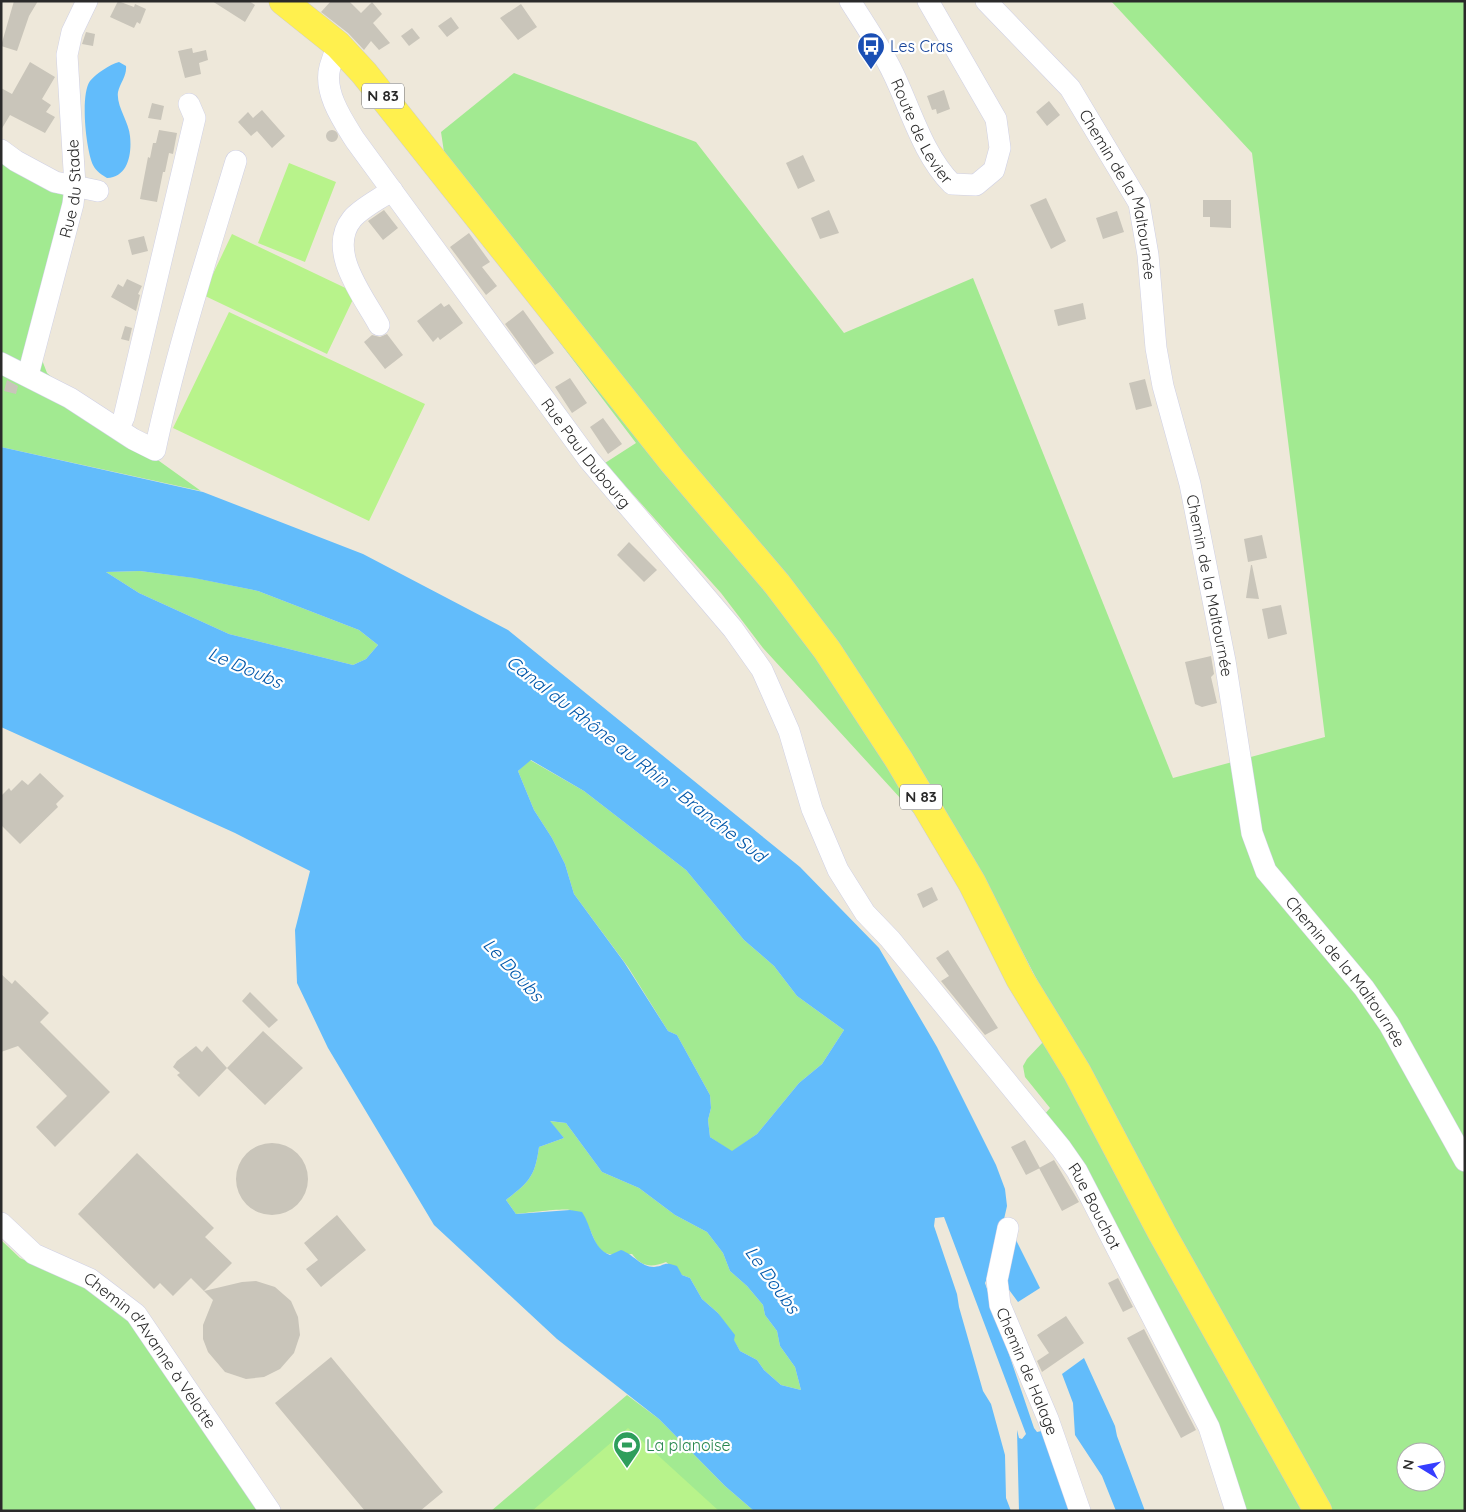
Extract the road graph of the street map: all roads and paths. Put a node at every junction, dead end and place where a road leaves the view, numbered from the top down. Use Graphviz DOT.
graph roads {
  1 [pos="87,1"];
  2 [pos="850,1"];
  3 [pos="928,1"];
  4 [pos="986,1"];
  5 [pos="294,6"];
  6 [pos="338,45"];
  7 [pos="190,104"];
  8 [pos="1,150"];
  9 [pos="236,161"];
  10 [pos="75,186"];
  11 [pos="392,190"];
  12 [pos="98,191"];
  13 [pos="379,325"];
  14 [pos="1,363"];
  15 [pos="28,375"];
  16 [pos="119,428"];
  17 [pos="890,939"];
  18 [pos="1465,1161"];
  19 [pos="1,1223"];
  20 [pos="1008,1228"];
  21 [pos="270,1511"];
  22 [pos="1080,1511"];
  23 [pos="1236,1511"];
  24 [pos="1318,1511"];
  1 -- 10 [label="street, Rue du Stade"];
  2 -- 3 [label="street, Route de Levier"];
  4 -- 18 [label="street, Chemin de la Maltournée"];
  5 -- 6 [label="main road, N 83"];
  6 -- 11 [label="street, Rue Paul Dubourg"];
  6 -- 24 [label="main road, N 83"];
  7 -- 16 [label="street"];
  8 -- 10 [label="street"];
  9 -- 16 [label="street"];
  10 -- 12 [label="street"];
  10 -- 15 [label="street, Rue du Stade"];
  11 -- 13 [label="street"];
  11 -- 17 [label="street, Rue Paul Dubourg"];
  14 -- 15 [label="street"];
  15 -- 16 [label="street"];
  17 -- 23 [label="street, Rue Bouchot"];
  19 -- 21 [label="street, Chemin d'Avanne à Velotte"];
  20 -- 22 [label="street, Chemin de Halage"];
}
